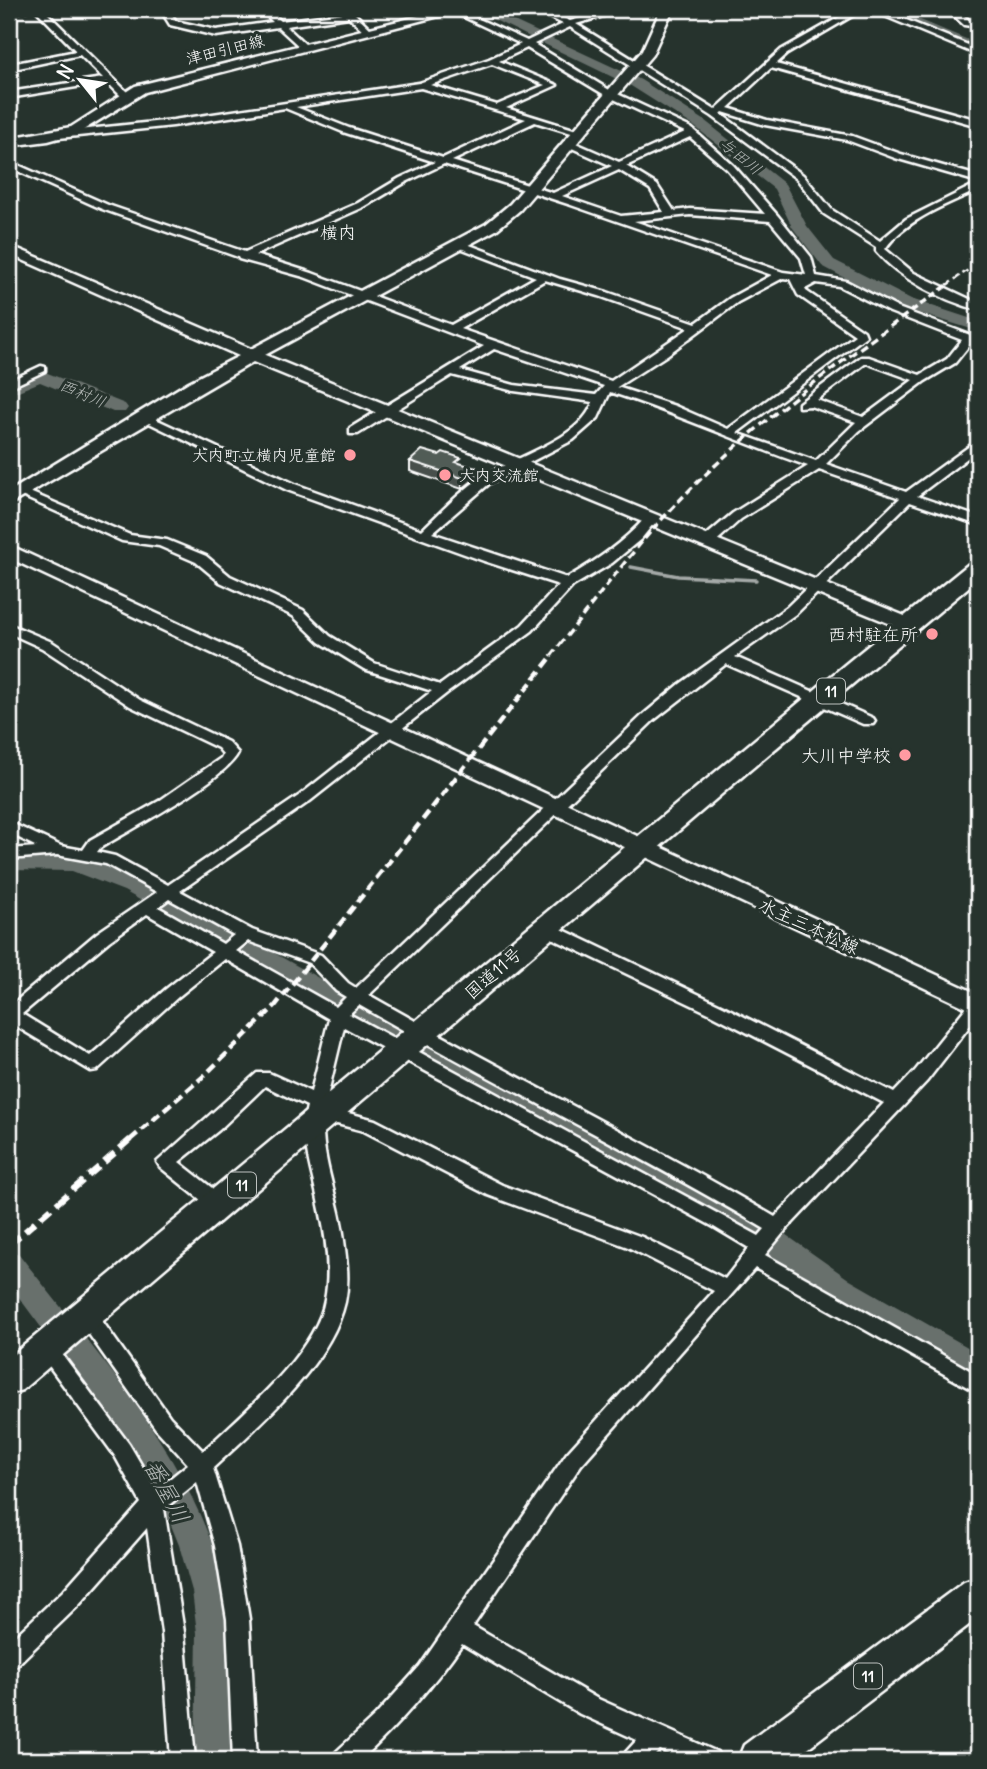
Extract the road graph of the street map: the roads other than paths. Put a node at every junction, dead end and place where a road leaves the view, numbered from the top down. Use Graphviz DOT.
graph roads {
  1 [pos="27,9"];
  2 [pos="39,9"];
  3 [pos="163,9"];
  4 [pos="264,9"];
  5 [pos="455,9"];
  6 [pos="536,9"];
  7 [pos="623,9"];
  8 [pos="667,9"];
  9 [pos="860,9"];
  10 [pos="872,9"];
  11 [pos="897,9"];
  12 [pos="951,9"];
  13 [pos="9,11"];
  14 [pos="348,11"];
  15 [pos="279,24"];
  16 [pos="568,25"];
  17 [pos="978,25"];
  18 [pos="369,31"];
  19 [pos="978,43"];
  20 [pos="528,46"];
  21 [pos="303,47"];
  22 [pos="85,52"];
  23 [pos="978,52"];
  24 [pos="492,61"];
  25 [pos="12,64"];
  26 [pos="769,65"];
  27 [pos="634,68"];
  28 [pos="23,73"];
  29 [pos="110,79"];
  30 [pos="31,80"];
  31 [pos="421,85"];
  32 [pos="43,90"];
  33 [pos="613,93"];
  34 [pos="9,95"];
  35 [pos="125,95"];
  36 [pos="289,107"];
  37 [pos="495,109"];
  38 [pos="719,112"];
  39 [pos="532,120"];
  40 [pos="978,122"];
  41 [pos="691,133"];
  42 [pos="59,135"];
  43 [pos="573,138"];
  44 [pos="9,142"];
  45 [pos="446,162"];
  46 [pos="9,164"];
  47 [pos="617,166"];
  48 [pos="978,179"];
  49 [pos="978,186"];
  50 [pos="527,190"];
  51 [pos="552,197"];
  52 [pos="670,213"];
  53 [pos="774,218"];
  54 [pos="620,220"];
  55 [pos="459,244"];
  56 [pos="881,245"];
  57 [pos="9,249"];
  58 [pos="243,257"];
  59 [pos="781,275"];
  60 [pos="543,277"];
  61 [pos="811,279"];
  62 [pos="797,284"];
  63 [pos="363,296"];
  64 [pos="978,307"];
  65 [pos="698,328"];
  66 [pos="452,329"];
  67 [pos="974,340"];
  68 [pos="493,345"];
  69 [pos="253,356"];
  70 [pos="41,369"];
  71 [pos="453,372"];
  72 [pos="921,379"];
  73 [pos="9,385"];
  74 [pos="610,387"];
  75 [pos="599,399"];
  76 [pos="384,410"];
  77 [pos="143,417"];
  78 [pos="864,421"];
  79 [pos="354,431"];
  80 [pos="728,434"];
  81 [pos="978,444"];
  82 [pos="515,464"];
  83 [pos="819,465"];
  84 [pos="909,496"];
  85 [pos="15,497"];
  86 [pos="650,520"];
  87 [pos="978,521"];
  88 [pos="424,534"];
  89 [pos="706,542"];
  90 [pos="9,551"];
  91 [pos="978,568"];
  92 [pos="568,583"];
  93 [pos="812,587"];
  94 [pos="910,625"];
  95 [pos="9,628"];
  96 [pos="24,633"];
  97 [pos="9,642"];
  98 [pos="724,658"];
  99 [pos="442,690"];
  100 [pos="819,701"];
  101 [pos="868,721"];
  102 [pos="391,730"];
  103 [pos="557,806"];
  104 [pos="9,827"];
  105 [pos="640,846"];
  106 [pos="57,850"];
  107 [pos="9,854"];
  108 [pos="88,854"];
  109 [pos="171,891"];
  110 [pos="148,908"];
  111 [pos="545,928"];
  112 [pos="246,934"];
  113 [pos="224,951"];
  114 [pos="355,997"];
  115 [pos="978,1004"];
  116 [pos="339,1014"];
  117 [pos="9,1016"];
  118 [pos="413,1042"];
  119 [pos="895,1101"];
  120 [pos="315,1113"];
  121 [pos="219,1204"];
  122 [pos="765,1241"];
  123 [pos="728,1289"];
  124 [pos="66,1331"];
  125 [pos="9,1379"];
  126 [pos="978,1385"];
  127 [pos="199,1468"];
  128 [pos="157,1503"];
  129 [pos="978,1595"];
  130 [pos="459,1630"];
  131 [pos="9,1657"];
  132 [pos="657,1736"];
  133 [pos="183,1760"];
  134 [pos="245,1760"];
  135 [pos="344,1760"];
  136 [pos="634,1760"];
  137 [pos="709,1760"];
  138 [pos="760,1760"];
  1 -- 13 [label="street"];
  2 -- 22 [label="street"];
  3 -- 15 [label="street"];
  4 -- 15 [label="street"];
  5 -- 18 [label="street, 津田引田線"];
  5 -- 20 [label="street"];
  6 -- 16 [label="street"];
  7 -- 16 [label="street"];
  8 -- 27 [label="street"];
  9 -- 26 [label="street"];
  10 -- 23 [label="street"];
  11 -- 19 [label="street"];
  12 -- 17 [label="street"];
  14 -- 15 [label="street"];
  14 -- 18 [label="street"];
  15 -- 21 [label="street"];
  16 -- 20 [label="street"];
  16 -- 27 [label="street"];
  18 -- 21 [label="street, 津田引田線"];
  20 -- 24 [label="street"];
  20 -- 33 [label="street"];
  21 -- 35 [label="street, 津田引田線"];
  22 -- 25 [label="street"];
  22 -- 29 [label="street"];
  24 -- 31 [label="street"];
  24 -- 37 [label="street"];
  25 -- 28 [label="street"];
  26 -- 38 [label="street"];
  26 -- 40 [label="street"];
  27 -- 33 [label="street"];
  27 -- 38 [label="street"];
  29 -- 32 [label="street"];
  29 -- 35 [label="street"];
  30 -- 32 [label="street"];
  31 -- 36 [label="street"];
  31 -- 37 [label="street"];
  32 -- 34 [label="street"];
  33 -- 41 [label="street"];
  33 -- 43 [label="street"];
  35 -- 42 [label="street, 津田引田線"];
  36 -- 42 [label="street"];
  36 -- 45 [label="street"];
  37 -- 39 [label="street"];
  38 -- 48 [label="street"];
  38 -- 56 [label="street"];
  39 -- 43 [label="street"];
  39 -- 45 [label="street"];
  41 -- 47 [label="street"];
  41 -- 53 [label="street"];
  42 -- 44 [label="street, 津田引田線"];
  43 -- 47 [label="street"];
  43 -- 50 [label="street"];
  45 -- 50 [label="street"];
  45 -- 58 [label="street"];
  46 -- 58 [label="street"];
  47 -- 51 [label="street"];
  47 -- 52 [label="street"];
  49 -- 56 [label="street"];
  50 -- 51 [label="street"];
  50 -- 55 [label="street"];
  51 -- 54 [label="street"];
  52 -- 53 [label="street"];
  52 -- 54 [label="street"];
  53 -- 61 [label="street"];
  54 -- 59 [label="street"];
  55 -- 60 [label="street"];
  55 -- 63 [label="street"];
  56 -- 64 [label="street"];
  57 -- 69 [label="street"];
  58 -- 63 [label="street"];
  59 -- 62 [label="street"];
  59 -- 65 [label="street"];
  60 -- 65 [label="street"];
  60 -- 66 [label="street"];
  61 -- 62 [label="street"];
  61 -- 67 [label="street"];
  62 -- 80 [label="street"];
  63 -- 66 [label="street"];
  63 -- 69 [label="street"];
  65 -- 74 [label="street"];
  66 -- 68 [label="street"];
  67 -- 72 [label="street"];
  68 -- 71 [label="street"];
  68 -- 74 [label="street"];
  69 -- 76 [label="street"];
  69 -- 77 [label="street"];
  70 -- 73 [label="street"];
  71 -- 75 [label="street"];
  71 -- 76 [label="street"];
  72 -- 78 [label="street"];
  72 -- 78 [label="street"];
  74 -- 75 [label="street"];
  74 -- 80 [label="street"];
  75 -- 82 [label="street"];
  76 -- 79 [label="street"];
  76 -- 82 [label="street"];
  77 -- 85 [label="street"];
  77 -- 88 [label="street"];
  78 -- 83 [label="street"];
  80 -- 83 [label="street"];
  81 -- 84 [label="street"];
  82 -- 86 [label="street"];
  82 -- 88 [label="street"];
  83 -- 84 [label="street"];
  83 -- 89 [label="street"];
  84 -- 87 [label="street"];
  84 -- 93 [label="street"];
  85 -- 99 [label="street"];
  86 -- 89 [label="street"];
  86 -- 92 [label="street"];
  88 -- 92 [label="street"];
  89 -- 93 [label="street"];
  90 -- 102 [label="street, 水主三本松線"];
  91 -- 94 [label="highway, 国道11号 / 11"];
  92 -- 99 [label="street"];
  93 -- 94 [label="street"];
  93 -- 98 [label="street"];
  94 -- 100 [label="highway, 国道11号 / 11"];
  95 -- 96 [label="street"];
  96 -- 97 [label="street"];
  96 -- 108 [label="street"];
  98 -- 100 [label="street"];
  98 -- 103 [label="street"];
  99 -- 102 [label="street"];
  100 -- 101 [label="street"];
  100 -- 105 [label="highway, 国道11号 / 11"];
  102 -- 103 [label="street, 水主三本松線"];
  102 -- 109 [label="street"];
  103 -- 105 [label="street, 水主三本松線"];
  103 -- 114 [label="street"];
  104 -- 106 [label="street"];
  105 -- 111 [label="highway, 国道11号 / 11"];
  105 -- 115 [label="street, 水主三本松線"];
  106 -- 107 [label="street"];
  106 -- 108 [label="street"];
  108 -- 109 [label="street"];
  109 -- 110 [label="street"];
  109 -- 112 [label="street"];
  110 -- 113 [label="street"];
  110 -- 117 [label="street"];
  111 -- 118 [label="highway, 国道11号 / 11"];
  111 -- 119 [label="street"];
  112 -- 113 [label="street"];
  112 -- 114 [label="street"];
  113 -- 116 [label="street"];
  113 -- 117 [label="street"];
  114 -- 116 [label="street"];
  114 -- 118 [label="street"];
  115 -- 119 [label="street"];
  116 -- 118 [label="street"];
  116 -- 120 [label="street"];
  118 -- 120 [label="highway, 国道11号 / 11"];
  118 -- 122 [label="street"];
  118 -- 122 [label="street"];
  119 -- 122 [label="street"];
  120 -- 121 [label="highway, 国道11号 / 11"];
  120 -- 121 [label="street"];
  120 -- 123 [label="street"];
  120 -- 127 [label="street"];
  121 -- 124 [label="highway, 国道11号 / 11"];
  122 -- 123 [label="street"];
  122 -- 126 [label="street"];
  123 -- 130 [label="street"];
  124 -- 125 [label="highway, 国道11号 / 11"];
  124 -- 127 [label="street"];
  124 -- 128 [label="street"];
  127 -- 128 [label="street"];
  127 -- 134 [label="street"];
  128 -- 131 [label="street"];
  128 -- 133 [label="street"];
  129 -- 138 [label="highway, 11"];
  130 -- 132 [label="street"];
  130 -- 135 [label="street"];
  132 -- 136 [label="street"];
  132 -- 137 [label="street"];
}
